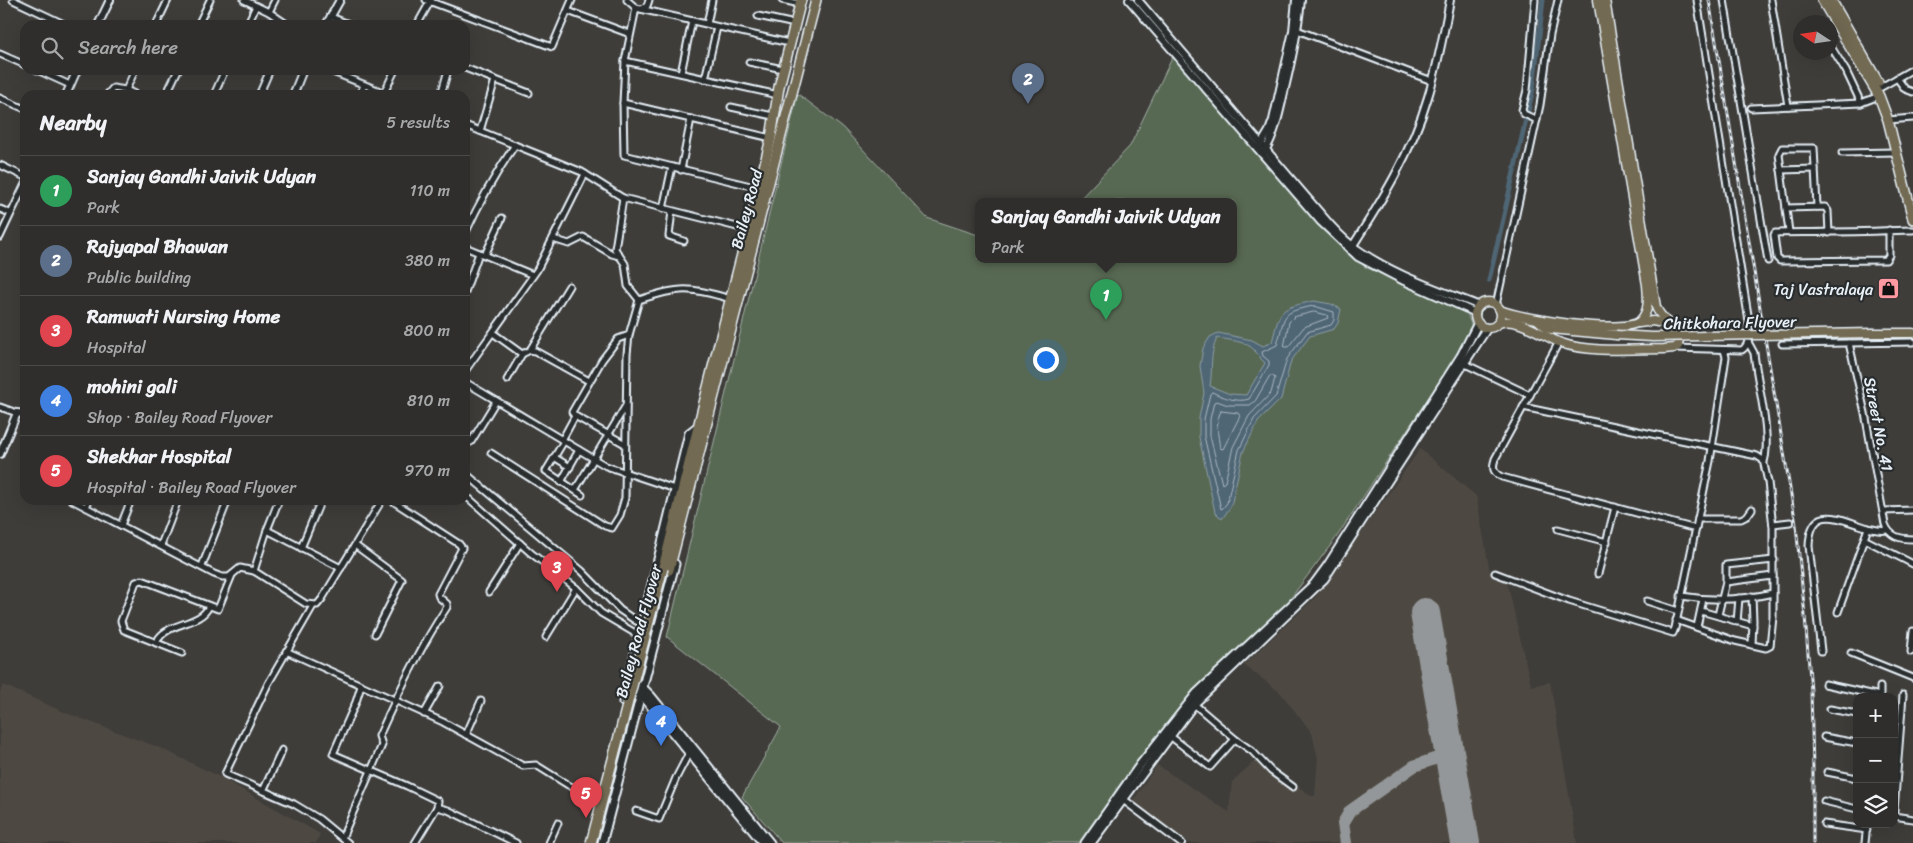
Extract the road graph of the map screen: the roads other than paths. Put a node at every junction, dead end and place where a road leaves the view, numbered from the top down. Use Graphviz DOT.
graph roads {
  1 [pos="13,0"];
  2 [pos="110,0"];
  3 [pos="168,0"];
  4 [pos="210,0"];
  5 [pos="244,0"];
  6 [pos="274,0"];
  7 [pos="340,0"];
  8 [pos="572,0"];
  9 [pos="627,0"];
  10 [pos="648,0"];
  11 [pos="712,0"];
  12 [pos="782,0"];
  13 [pos="816,0"];
  14 [pos="1129,0"];
  15 [pos="1138,0"];
  16 [pos="1296,0"];
  17 [pos="1301,0"];
  18 [pos="1450,0"];
  19 [pos="1535,0"];
  20 [pos="1558,0"];
  21 [pos="1598,0"];
  22 [pos="1604,0"];
  23 [pos="1697,0"];
  24 [pos="1724,0"];
  25 [pos="1771,0"];
  26 [pos="1822,0"];
  27 [pos="1830,0"];
  28 [pos="429,1"];
  29 [pos="802,1"];
  30 [pos="256,6"];
  31 [pos="639,9"];
  32 [pos="568,10"];
  33 [pos="269,12"];
  34 [pos="758,16"];
  35 [pos="331,17"];
  36 [pos="55,20"];
  37 [pos="100,20"];
  38 [pos="158,20"];
  39 [pos="200,20"];
  40 [pos="249,20"];
  41 [pos="281,20"];
  42 [pos="329,20"];
  43 [pos="338,20"];
  44 [pos="420,20"];
  45 [pos="692,21"];
  46 [pos="707,24"];
  47 [pos="795,24"];
  48 [pos="718,27"];
  49 [pos="1297,30"];
  50 [pos="630,34"];
  51 [pos="789,44"];
  52 [pos="0,54"];
  53 [pos="1838,58"];
  54 [pos="625,61"];
  55 [pos="749,62"];
  56 [pos="20,63"];
  57 [pos="783,69"];
  58 [pos="1913,69"];
  59 [pos="470,70"];
  60 [pos="681,73"];
  61 [pos="48,75"];
  62 [pos="75,75"];
  63 [pos="134,75"];
  64 [pos="176,75"];
  65 [pos="223,75"];
  66 [pos="268,75"];
  67 [pos="301,75"];
  68 [pos="340,75"];
  69 [pos="392,75"];
  70 [pos="447,75"];
  71 [pos="1898,78"];
  72 [pos="705,79"];
  73 [pos="495,80"];
  74 [pos="1432,81"];
  75 [pos="70,85"];
  76 [pos="364,85"];
  77 [pos="794,88"];
  78 [pos="68,90"];
  79 [pos="111,90"];
  80 [pos="126,90"];
  81 [pos="168,90"];
  82 [pos="216,90"];
  83 [pos="261,90"];
  84 [pos="295,90"];
  85 [pos="362,90"];
  86 [pos="376,90"];
  87 [pos="385,90"];
  88 [pos="442,90"];
  89 [pos="1879,91"];
  90 [pos="1913,92"];
  91 [pos="530,93"];
  92 [pos="778,95"];
  93 [pos="0,98"];
  94 [pos="623,103"];
  95 [pos="1861,103"];
  96 [pos="1788,106"];
  97 [pos="20,107"];
  98 [pos="732,107"];
  99 [pos="1750,108"];
  100 [pos="774,116"];
  101 [pos="1913,118"];
  102 [pos="691,119"];
  103 [pos="1537,120"];
  104 [pos="1891,120"];
  105 [pos="470,127"];
  106 [pos="480,131"];
  107 [pos="772,134"];
  108 [pos="516,145"];
  109 [pos="1262,149"];
  110 [pos="1896,152"];
  111 [pos="1842,153"];
  112 [pos="0,165"];
  113 [pos="672,168"];
  114 [pos="1815,169"];
  115 [pos="682,170"];
  116 [pos="1780,170"];
  117 [pos="585,174"];
  118 [pos="20,175"];
  119 [pos="760,188"];
  120 [pos="20,194"];
  121 [pos="1913,196"];
  122 [pos="623,198"];
  123 [pos="1818,206"];
  124 [pos="1786,208"];
  125 [pos="0,209"];
  126 [pos="662,209"];
  127 [pos="672,211"];
  128 [pos="10,214"];
  129 [pos="502,218"];
  130 [pos="1913,218"];
  131 [pos="470,225"];
  132 [pos="749,230"];
  133 [pos="1889,230"];
  134 [pos="1913,230"];
  135 [pos="1362,231"];
  136 [pos="1789,232"];
  137 [pos="1829,232"];
  138 [pos="0,237"];
  139 [pos="552,239"];
  140 [pos="684,241"];
  141 [pos="1344,241"];
  142 [pos="1351,248"];
  143 [pos="470,249"];
  144 [pos="482,254"];
  145 [pos="1358,254"];
  146 [pos="619,256"];
  147 [pos="1768,262"];
  148 [pos="534,275"];
  149 [pos="470,281"];
  150 [pos="569,286"];
  151 [pos="731,299"];
  152 [pos="639,300"];
  153 [pos="1498,308"];
  154 [pos="1478,309"];
  155 [pos="1538,320"];
  156 [pos="1478,323"];
  157 [pos="1639,323"];
  158 [pos="1497,324"];
  159 [pos="1667,324"];
  160 [pos="1487,328"];
  161 [pos="1549,328"];
  162 [pos="1539,332"];
  163 [pos="493,333"];
  164 [pos="1913,333"];
  165 [pos="629,335"];
  166 [pos="1559,342"];
  167 [pos="1748,342"];
  168 [pos="1913,342"];
  169 [pos="1849,343"];
  170 [pos="1782,344"];
  171 [pos="1674,348"];
  172 [pos="530,350"];
  173 [pos="1724,350"];
  174 [pos="522,354"];
  175 [pos="1463,363"];
  176 [pos="470,365"];
  177 [pos="507,380"];
  178 [pos="589,381"];
  179 [pos="470,385"];
  180 [pos="1530,395"];
  181 [pos="496,401"];
  182 [pos="0,407"];
  183 [pos="625,407"];
  184 [pos="1523,408"];
  185 [pos="17,413"];
  186 [pos="20,413"];
  187 [pos="575,416"];
  188 [pos="702,426"];
  189 [pos="607,435"];
  190 [pos="563,441"];
  191 [pos="471,442"];
  192 [pos="625,444"];
  193 [pos="1713,447"];
  194 [pos="580,450"];
  195 [pos="491,453"];
  196 [pos="0,454"];
  197 [pos="554,457"];
  198 [pos="593,458"];
  199 [pos="1764,463"];
  200 [pos="570,467"];
  201 [pos="624,473"];
  202 [pos="470,477"];
  203 [pos="561,482"];
  204 [pos="675,489"];
  205 [pos="575,490"];
  206 [pos="582,495"];
  207 [pos="470,499"];
  208 [pos="82,505"];
  209 [pos="129,505"];
  210 [pos="176,505"];
  211 [pos="226,505"];
  212 [pos="278,505"];
  213 [pos="319,505"];
  214 [pos="379,505"];
  215 [pos="398,505"];
  216 [pos="86,507"];
  217 [pos="1615,507"];
  218 [pos="1752,509"];
  219 [pos="1913,510"];
  220 [pos="1883,511"];
  221 [pos="1698,519"];
  222 [pos="1790,522"];
  223 [pos="1773,524"];
  224 [pos="121,525"];
  225 [pos="1868,528"];
  226 [pos="1558,529"];
  227 [pos="1696,529"];
  228 [pos="267,530"];
  229 [pos="1887,530"];
  230 [pos="1864,539"];
  231 [pos="1913,539"];
  232 [pos="1607,542"];
  233 [pos="520,543"];
  234 [pos="161,545"];
  235 [pos="356,546"];
  236 [pos="301,548"];
  237 [pos="1774,560"];
  238 [pos="1913,564"];
  239 [pos="202,566"];
  240 [pos="342,568"];
  241 [pos="666,570"];
  242 [pos="254,571"];
  243 [pos="1495,573"];
  244 [pos="1598,574"];
  245 [pos="232,575"];
  246 [pos="1773,576"];
  247 [pos="1726,582"];
  248 [pos="576,588"];
  249 [pos="489,592"];
  250 [pos="1773,593"];
  251 [pos="1681,596"];
  252 [pos="1752,596"];
  253 [pos="1739,598"];
  254 [pos="1703,599"];
  255 [pos="1722,599"];
  256 [pos="1648,601"];
  257 [pos="209,606"];
  258 [pos="313,606"];
  259 [pos="1701,611"];
  260 [pos="1678,612"];
  261 [pos="1838,612"];
  262 [pos="1718,616"];
  263 [pos="1676,620"];
  264 [pos="1737,622"];
  265 [pos="643,624"];
  266 [pos="1753,626"];
  267 [pos="1696,627"];
  268 [pos="658,629"];
  269 [pos="1913,631"];
  270 [pos="375,634"];
  271 [pos="640,636"];
  272 [pos="546,637"];
  273 [pos="156,643"];
  274 [pos="1752,645"];
  275 [pos="286,651"];
  276 [pos="1821,651"];
  277 [pos="1911,652"];
  278 [pos="182,653"];
  279 [pos="1852,653"];
  280 [pos="635,657"];
  281 [pos="650,661"];
  282 [pos="1913,678"];
  283 [pos="1826,684"];
  284 [pos="628,685"];
  285 [pos="361,686"];
  286 [pos="440,686"];
  287 [pos="1880,686"];
  288 [pos="642,691"];
  289 [pos="1866,693"];
  290 [pos="1880,693"];
  291 [pos="1903,695"];
  292 [pos="395,701"];
  293 [pos="481,701"];
  294 [pos="1194,704"];
  295 [pos="1830,709"];
  296 [pos="1853,713"];
  297 [pos="424,714"];
  298 [pos="619,719"];
  299 [pos="633,724"];
  300 [pos="466,735"];
  301 [pos="1170,736"];
  302 [pos="1824,737"];
  303 [pos="1898,738"];
  304 [pos="1235,739"];
  305 [pos="1853,742"];
  306 [pos="282,750"];
  307 [pos="689,753"];
  308 [pos="372,771"];
  309 [pos="1827,772"];
  310 [pos="1853,777"];
  311 [pos="604,779"];
  312 [pos="618,783"];
  313 [pos="1293,787"];
  314 [pos="263,791"];
  315 [pos="1121,798"];
  316 [pos="599,800"];
  317 [pos="1824,801"];
  318 [pos="438,807"];
  319 [pos="1853,808"];
  320 [pos="596,810"];
  321 [pos="636,812"];
  322 [pos="610,814"];
  323 [pos="1898,817"];
  324 [pos="1913,819"];
  325 [pos="558,823"];
  326 [pos="1824,824"];
  327 [pos="1853,826"];
  328 [pos="1867,828"];
  329 [pos="342,838"];
  330 [pos="348,843"];
  331 [pos="416,843"];
  332 [pos="516,843"];
  333 [pos="549,843"];
  334 [pos="587,843"];
  335 [pos="591,843"];
  336 [pos="596,843"];
  337 [pos="602,843"];
  338 [pos="763,843"];
  339 [pos="770,843"];
  340 [pos="1085,843"];
  341 [pos="1091,843"];
  342 [pos="1182,843"];
  343 [pos="1865,843"];
  1 -- 36 [label="street"];
  2 -- 37 [label="street"];
  3 -- 38 [label="street"];
  4 -- 39 [label="street"];
  5 -- 30 [label="street"];
  6 -- 33 [label="street"];
  7 -- 35 [label="street"];
  8 -- 32 [label="street"];
  9 -- 31 [label="street"];
  10 -- 31 [label="street"];
  11 -- 46 [label="street"];
  12 -- 29 [label="street"];
  13 -- 29 [label="highway"];
  13 -- 77 [label="highway, Bailey Road"];
  14 -- 109 [label="street"];
  15 -- 109 [label="street"];
  16 -- 109 [label="street"];
  17 -- 49 [label="street"];
  18 -- 74 [label="street"];
  19 -- 103 [label="street"];
  20 -- 103 [label="street"];
  21 -- 157 [label="main road"];
  22 -- 159 [label="main road"];
  23 -- 167 [label="street"];
  24 -- 147 [label="street"];
  25 -- 96 [label="street"];
  26 -- 89 [label="highway"];
  27 -- 89 [label="highway"];
  28 -- 32 [label="street"];
  28 -- 44 [label="street"];
  29 -- 47 [label="highway, Bailey Road"];
  30 -- 33 [label="street"];
  30 -- 40 [label="street"];
  31 -- 45 [label="street"];
  31 -- 50 [label="street"];
  32 -- 50 [label="street"];
  33 -- 41 [label="street"];
  34 -- 47 [label="street"];
  35 -- 42 [label="street"];
  35 -- 43 [label="street"];
  45 -- 46 [label="street"];
  45 -- 60 [label="street"];
  46 -- 48 [label="street"];
  47 -- 51 [label="highway, Bailey Road"];
  48 -- 51 [label="street"];
  48 -- 72 [label="street"];
  49 -- 74 [label="street"];
  49 -- 109 [label="street"];
  50 -- 54 [label="street"];
  51 -- 57 [label="highway, Bailey Road"];
  52 -- 56 [label="street"];
  53 -- 95 [label="street"];
  54 -- 60 [label="street"];
  54 -- 94 [label="street"];
  55 -- 57 [label="street"];
  57 -- 92 [label="highway, Bailey Road"];
  58 -- 71 [label="street"];
  59 -- 73 [label="street"];
  60 -- 72 [label="street"];
  61 -- 75 [label="street"];
  62 -- 75 [label="street"];
  63 -- 80 [label="street"];
  64 -- 81 [label="street"];
  65 -- 82 [label="street"];
  66 -- 83 [label="street"];
  67 -- 84 [label="street"];
  68 -- 76 [label="street"];
  69 -- 87 [label="street"];
  70 -- 88 [label="street"];
  71 -- 89 [label="street"];
  71 -- 90 [label="street"];
  72 -- 92 [label="street"];
  73 -- 91 [label="street"];
  73 -- 106 [label="street"];
  74 -- 135 [label="street"];
  75 -- 78 [label="street"];
  76 -- 85 [label="street"];
  76 -- 86 [label="street"];
  77 -- 107 [label="highway"];
  77 -- 188 [label="highway, Bailey Road"];
  79 -- 80 [label="street"];
  89 -- 95 [label="street"];
  89 -- 104 [label="highway"];
  92 -- 100 [label="highway, Bailey Road"];
  93 -- 97 [label="street"];
  94 -- 102 [label="street"];
  94 -- 113 [label="street"];
  95 -- 96 [label="street"];
  96 -- 99 [label="street"];
  98 -- 100 [label="street"];
  100 -- 107 [label="highway, Bailey Road"];
  101 -- 104 [label="street"];
  102 -- 107 [label="street"];
  102 -- 115 [label="street"];
  103 -- 153 [label="street"];
  104 -- 110 [label="highway"];
  104 -- 121 [label="highway"];
  105 -- 106 [label="street"];
  106 -- 108 [label="street"];
  107 -- 119 [label="highway, Bailey Road"];
  108 -- 117 [label="street"];
  108 -- 131 [label="street"];
  109 -- 141 [label="street"];
  110 -- 111 [label="street"];
  110 -- 130 [label="highway"];
  112 -- 118 [label="street"];
  113 -- 115 [label="street"];
  113 -- 126 [label="street"];
  114 -- 116 [label="street"];
  114 -- 116 [label="street"];
  114 -- 123 [label="street"];
  115 -- 119 [label="street"];
  116 -- 124 [label="street"];
  117 -- 122 [label="street"];
  117 -- 139 [label="street"];
  119 -- 132 [label="highway, Bailey Road"];
  120 -- 128 [label="street"];
  122 -- 126 [label="street"];
  122 -- 146 [label="street"];
  123 -- 124 [label="street"];
  123 -- 137 [label="street"];
  124 -- 136 [label="street"];
  125 -- 128 [label="street"];
  126 -- 127 [label="street"];
  127 -- 132 [label="street"];
  127 -- 140 [label="street"];
  128 -- 138 [label="street"];
  129 -- 144 [label="street"];
  132 -- 151 [label="highway, Bailey Road"];
  133 -- 134 [label="street"];
  133 -- 136 [label="street"];
  133 -- 137 [label="street"];
  135 -- 141 [label="street"];
  135 -- 142 [label="street"];
  135 -- 145 [label="street"];
  136 -- 137 [label="street"];
  139 -- 146 [label="street"];
  139 -- 148 [label="street"];
  141 -- 142 [label="street"];
  142 -- 145 [label="street"];
  143 -- 144 [label="street"];
  144 -- 148 [label="street"];
  144 -- 149 [label="street"];
  145 -- 154 [label="street"];
  146 -- 152 [label="street"];
  148 -- 163 [label="street"];
  150 -- 172 [label="street"];
  151 -- 152 [label="street"];
  151 -- 188 [label="highway, Bailey Road"];
  152 -- 165 [label="street"];
  153 -- 154 [label="main road"];
  153 -- 155 [label="main road"];
  153 -- 158 [label="main road"];
  154 -- 156 [label="main road"];
  155 -- 157 [label="main road"];
  155 -- 161 [label="main road"];
  156 -- 160 [label="main road"];
  156 -- 315 [label="main road"];
  157 -- 159 [label="main road"];
  158 -- 160 [label="main road"];
  158 -- 162 [label="main road"];
  159 -- 171 [label="main road"];
  160 -- 175 [label="main road"];
  161 -- 162 [label="main road"];
  161 -- 164 [label="main road, Chitkohara Flyover, bridge"];
  162 -- 166 [label="main road"];
  163 -- 174 [label="street"];
  163 -- 176 [label="street"];
  165 -- 178 [label="street"];
  165 -- 183 [label="street"];
  166 -- 171 [label="main road"];
  166 -- 180 [label="street"];
  167 -- 173 [label="street"];
  167 -- 199 [label="street"];
  168 -- 169 [label="street"];
  169 -- 170 [label="street"];
  169 -- 220 [label="street, Street No. 41"];
  171 -- 173 [label="street"];
  172 -- 174 [label="street"];
  172 -- 178 [label="street"];
  173 -- 193 [label="street"];
  174 -- 177 [label="street"];
  175 -- 180 [label="street"];
  175 -- 294 [label="main road"];
  178 -- 187 [label="street"];
  179 -- 181 [label="street"];
  180 -- 184 [label="street"];
  181 -- 190 [label="street"];
  181 -- 191 [label="street"];
  182 -- 185 [label="street"];
  183 -- 189 [label="street"];
  183 -- 192 [label="street"];
  184 -- 193 [label="street"];
  184 -- 217 [label="street"];
  185 -- 186 [label="street"];
  185 -- 196 [label="street"];
  187 -- 189 [label="street"];
  187 -- 190 [label="street"];
  188 -- 204 [label="main road"];
  188 -- 241 [label="highway, Bailey Road Flyover"];
  188 -- 268 [label="main road"];
  189 -- 192 [label="street"];
  189 -- 198 [label="street"];
  190 -- 194 [label="street"];
  190 -- 197 [label="street"];
  192 -- 201 [label="street"];
  193 -- 199 [label="street"];
  193 -- 221 [label="street"];
  194 -- 198 [label="street"];
  194 -- 200 [label="street"];
  195 -- 201 [label="street"];
  197 -- 200 [label="street"];
  197 -- 203 [label="street"];
  198 -- 201 [label="street"];
  198 -- 205 [label="street"];
  199 -- 223 [label="street"];
  200 -- 203 [label="street"];
  201 -- 204 [label="street"];
  202 -- 265 [label="street"];
  203 -- 205 [label="street"];
  204 -- 265 [label="main road"];
  205 -- 206 [label="street"];
  207 -- 233 [label="street"];
  208 -- 216 [label="street"];
  209 -- 224 [label="street"];
  210 -- 234 [label="street"];
  211 -- 239 [label="street"];
  212 -- 228 [label="street"];
  213 -- 236 [label="street"];
  214 -- 235 [label="street"];
  215 -- 292 [label="street"];
  216 -- 224 [label="street"];
  217 -- 227 [label="street"];
  217 -- 232 [label="street"];
  218 -- 221 [label="street"];
  219 -- 220 [label="street"];
  220 -- 229 [label="street, Street No. 41"];
  221 -- 227 [label="street"];
  222 -- 223 [label="street"];
  223 -- 237 [label="street"];
  224 -- 234 [label="street"];
  225 -- 229 [label="street"];
  225 -- 230 [label="street"];
  225 -- 276 [label="street"];
  226 -- 232 [label="street"];
  227 -- 251 [label="street"];
  228 -- 236 [label="street"];
  228 -- 242 [label="street"];
  229 -- 231 [label="street"];
  230 -- 238 [label="street"];
  230 -- 261 [label="street"];
  232 -- 244 [label="street"];
  233 -- 248 [label="street"];
  233 -- 249 [label="street"];
  234 -- 239 [label="street"];
  235 -- 240 [label="street"];
  235 -- 270 [label="street"];
  236 -- 240 [label="street"];
  237 -- 246 [label="street"];
  237 -- 247 [label="street"];
  239 -- 245 [label="street"];
  240 -- 258 [label="street"];
  241 -- 335 [label="highway, Bailey Road Flyover, bridge"];
  241 -- 336 [label="highway, Bailey Road Flyover"];
  242 -- 245 [label="street"];
  242 -- 258 [label="street"];
  243 -- 263 [label="street"];
  245 -- 257 [label="street"];
  246 -- 247 [label="street"];
  246 -- 250 [label="street"];
  247 -- 255 [label="street"];
  248 -- 271 [label="street"];
  248 -- 272 [label="street"];
  250 -- 252 [label="street"];
  250 -- 274 [label="street"];
  251 -- 254 [label="street"];
  251 -- 260 [label="street"];
  252 -- 253 [label="street"];
  252 -- 266 [label="street"];
  253 -- 255 [label="street"];
  253 -- 264 [label="street"];
  254 -- 255 [label="street"];
  254 -- 259 [label="street"];
  255 -- 262 [label="street"];
  256 -- 260 [label="street"];
  257 -- 273 [label="street"];
  257 -- 273 [label="street"];
  258 -- 275 [label="street"];
  259 -- 262 [label="street"];
  259 -- 267 [label="street"];
  260 -- 263 [label="street"];
  262 -- 264 [label="street"];
  263 -- 267 [label="street"];
  264 -- 266 [label="street"];
  265 -- 268 [label="street"];
  265 -- 271 [label="main road"];
  266 -- 274 [label="street"];
  267 -- 274 [label="street"];
  268 -- 281 [label="main road"];
  269 -- 277 [label="street"];
  271 -- 280 [label="main road"];
  273 -- 278 [label="street"];
  275 -- 285 [label="street"];
  275 -- 314 [label="street"];
  279 -- 282 [label="street"];
  280 -- 281 [label="main road"];
  280 -- 284 [label="main road"];
  281 -- 288 [label="main road"];
  283 -- 289 [label="street"];
  284 -- 288 [label="main road"];
  284 -- 298 [label="main road"];
  285 -- 292 [label="street"];
  285 -- 308 [label="street"];
  286 -- 297 [label="street"];
  287 -- 290 [label="street"];
  288 -- 299 [label="main road"];
  288 -- 307 [label="main road"];
  288 -- 339 [label="main road"];
  291 -- 303 [label="street"];
  292 -- 297 [label="street"];
  292 -- 308 [label="street"];
  293 -- 300 [label="street"];
  294 -- 301 [label="main road"];
  294 -- 304 [label="street"];
  295 -- 296 [label="street"];
  297 -- 300 [label="street"];
  298 -- 299 [label="main road"];
  298 -- 311 [label="main road"];
  299 -- 312 [label="main road"];
  300 -- 316 [label="street"];
  301 -- 304 [label="street"];
  301 -- 315 [label="main road"];
  302 -- 305 [label="street"];
  304 -- 313 [label="street"];
  306 -- 314 [label="street"];
  307 -- 321 [label="street"];
  307 -- 338 [label="main road"];
  308 -- 318 [label="street"];
  308 -- 329 [label="street"];
  309 -- 310 [label="street"];
  311 -- 312 [label="main road"];
  311 -- 316 [label="main road"];
  312 -- 322 [label="main road"];
  314 -- 329 [label="street"];
  315 -- 340 [label="main road"];
  315 -- 341 [label="main road"];
  315 -- 342 [label="street"];
  316 -- 320 [label="main road"];
  317 -- 319 [label="street"];
  318 -- 331 [label="street"];
  318 -- 332 [label="street"];
  320 -- 322 [label="main road"];
  320 -- 334 [label="main road"];
  322 -- 337 [label="main road"];
  323 -- 324 [label="street"];
  325 -- 333 [label="street"];
  326 -- 327 [label="street"];
  328 -- 343 [label="street"];
  329 -- 330 [label="street"];
}
